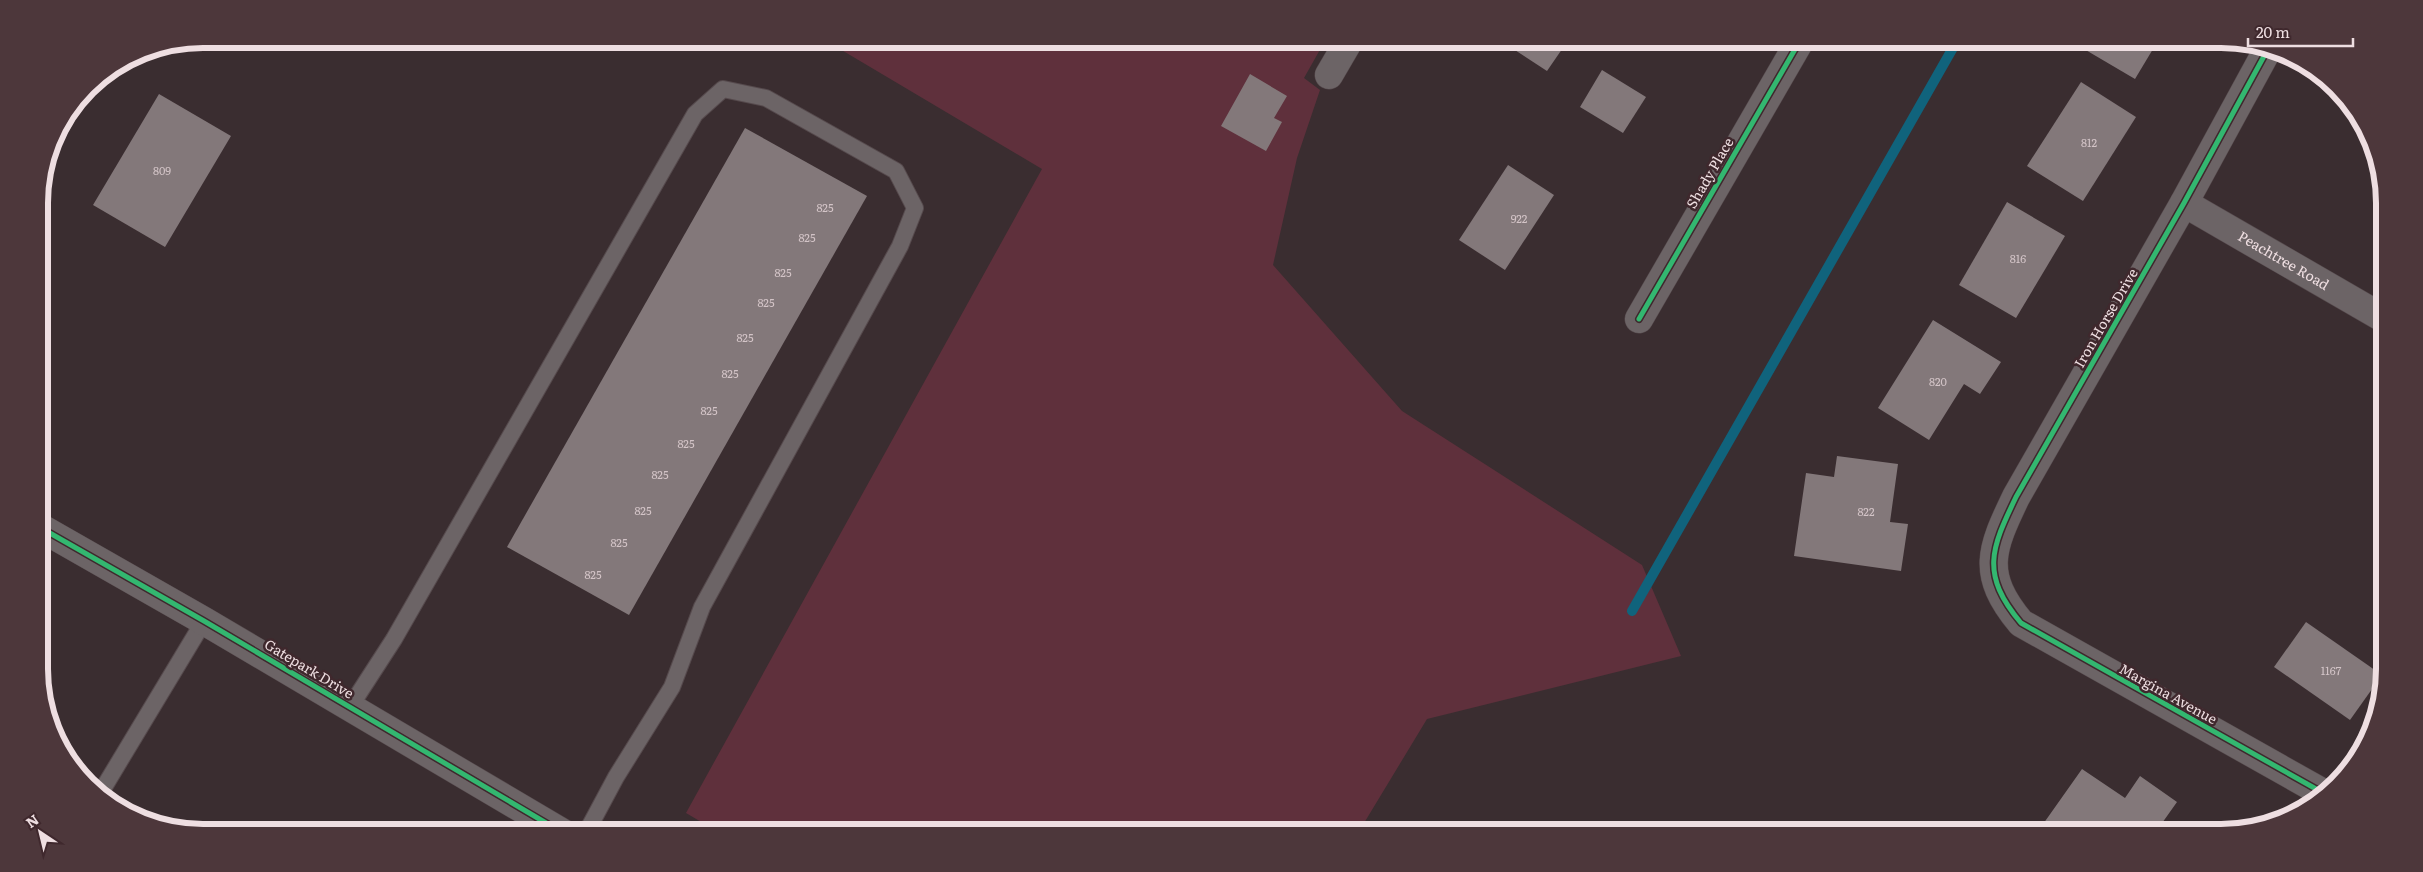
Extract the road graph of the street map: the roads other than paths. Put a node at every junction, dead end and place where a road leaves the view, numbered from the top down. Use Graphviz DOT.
graph roads {
  1 [pos="1345,47"];
  2 [pos="1796,47"];
  3 [pos="2265,54"];
  4 [pos="1329,75"];
  5 [pos="2184,203"];
  6 [pos="2376,314"];
  7 [pos="1639,319"];
  8 [pos="48,532"];
  9 [pos="2006,606"];
  10 [pos="204,621"];
  11 [pos="350,707"];
  12 [pos="103,788"];
  13 [pos="2318,790"];
  14 [pos="548,824"];
  15 [pos="591,824"];
  1 -- 4 [label="street"];
  2 -- 7 [label="street, Shady Place"];
  3 -- 5 [label="street, Iron Horse Drive"];
  5 -- 6 [label="street, Peachtree Road"];
  5 -- 9 [label="street, Iron Horse Drive"];
  8 -- 10 [label="street, Gatepark Drive"];
  9 -- 13 [label="street, Margina Avenue"];
  10 -- 11 [label="street, Gatepark Drive"];
  10 -- 12 [label="lane"];
  11 -- 14 [label="street, Gatepark Drive"];
  11 -- 15 [label="lane"];
}
